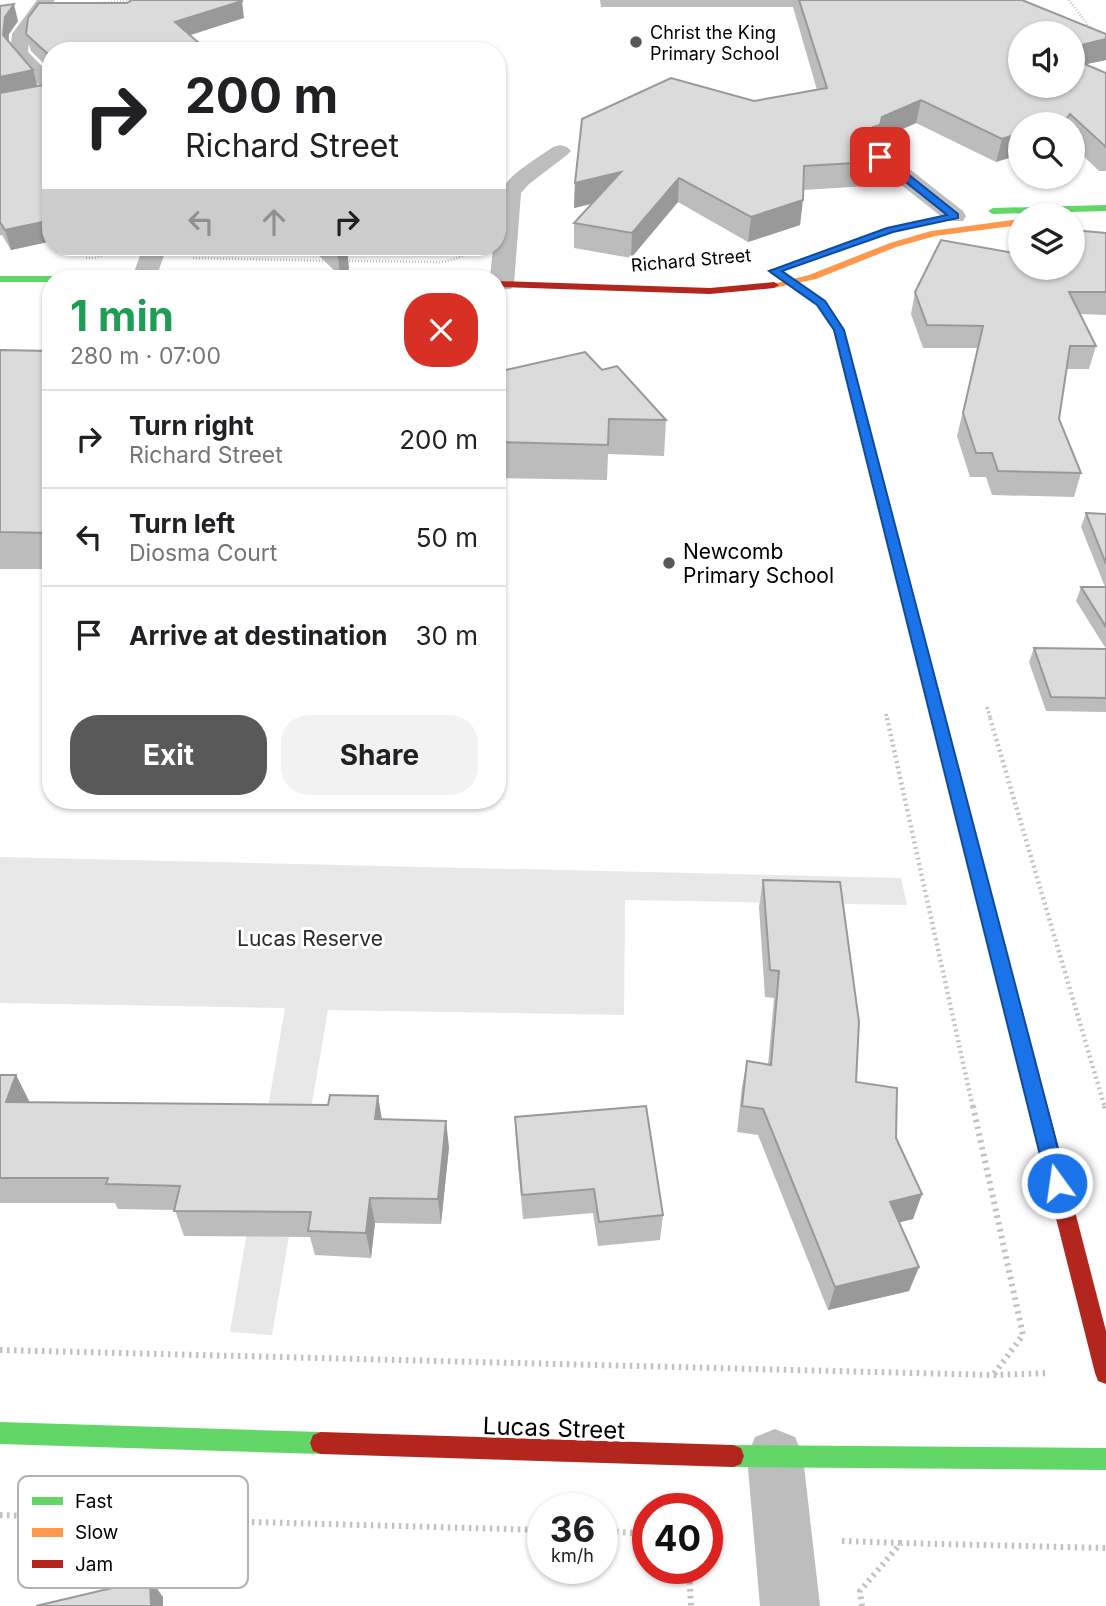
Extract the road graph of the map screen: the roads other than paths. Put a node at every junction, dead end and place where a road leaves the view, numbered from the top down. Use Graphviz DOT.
graph roads {
  1 [pos="41,6"];
  2 [pos="63,12"];
  3 [pos="42,85"];
  4 [pos="560,151"];
  5 [pos="880,157"];
  6 [pos="1106,208"];
  7 [pos="1085,220"];
  8 [pos="1106,220"];
  9 [pos="962,222"];
  10 [pos="1008,222"];
  11 [pos="506,225"];
  12 [pos="853,244"];
  13 [pos="874,253"];
  14 [pos="825,254"];
  15 [pos="807,261"];
  16 [pos="774,271"];
  17 [pos="0,279"];
  18 [pos="42,279"];
  19 [pos="792,282"];
  20 [pos="506,284"];
  21 [pos="605,286"];
  22 [pos="1106,1373"];
  23 [pos="0,1433"];
  24 [pos="775,1457"];
  25 [pos="1106,1459"];
  26 [pos="790,1606"];
  1 -- 2 [label="street"];
  1 -- 3 [label="street"];
  4 -- 11 [label="street"];
  5 -- 9 [label="street"];
  6 -- 9 [label="street, Richard Street"];
  7 -- 8 [label="street"];
  9 -- 10 [label="street, Richard Street"];
  9 -- 12 [label="street, Richard Street"];
  9 -- 13 [label="street, Richard Street"];
  12 -- 13 [label="street"];
  12 -- 14 [label="street, Richard Street"];
  13 -- 19 [label="street, Richard Street"];
  15 -- 16 [label="street, Richard Street"];
  16 -- 19 [label="street"];
  16 -- 21 [label="street, Richard Street"];
  17 -- 18 [label="street"];
  19 -- 21 [label="street, Richard Street"];
  19 -- 22 [label="street"];
  20 -- 21 [label="street, Richard Street"];
  23 -- 24 [label="street, Lucas Street"];
  24 -- 25 [label="street, Lucas Street"];
  24 -- 26 [label="street"];
}
